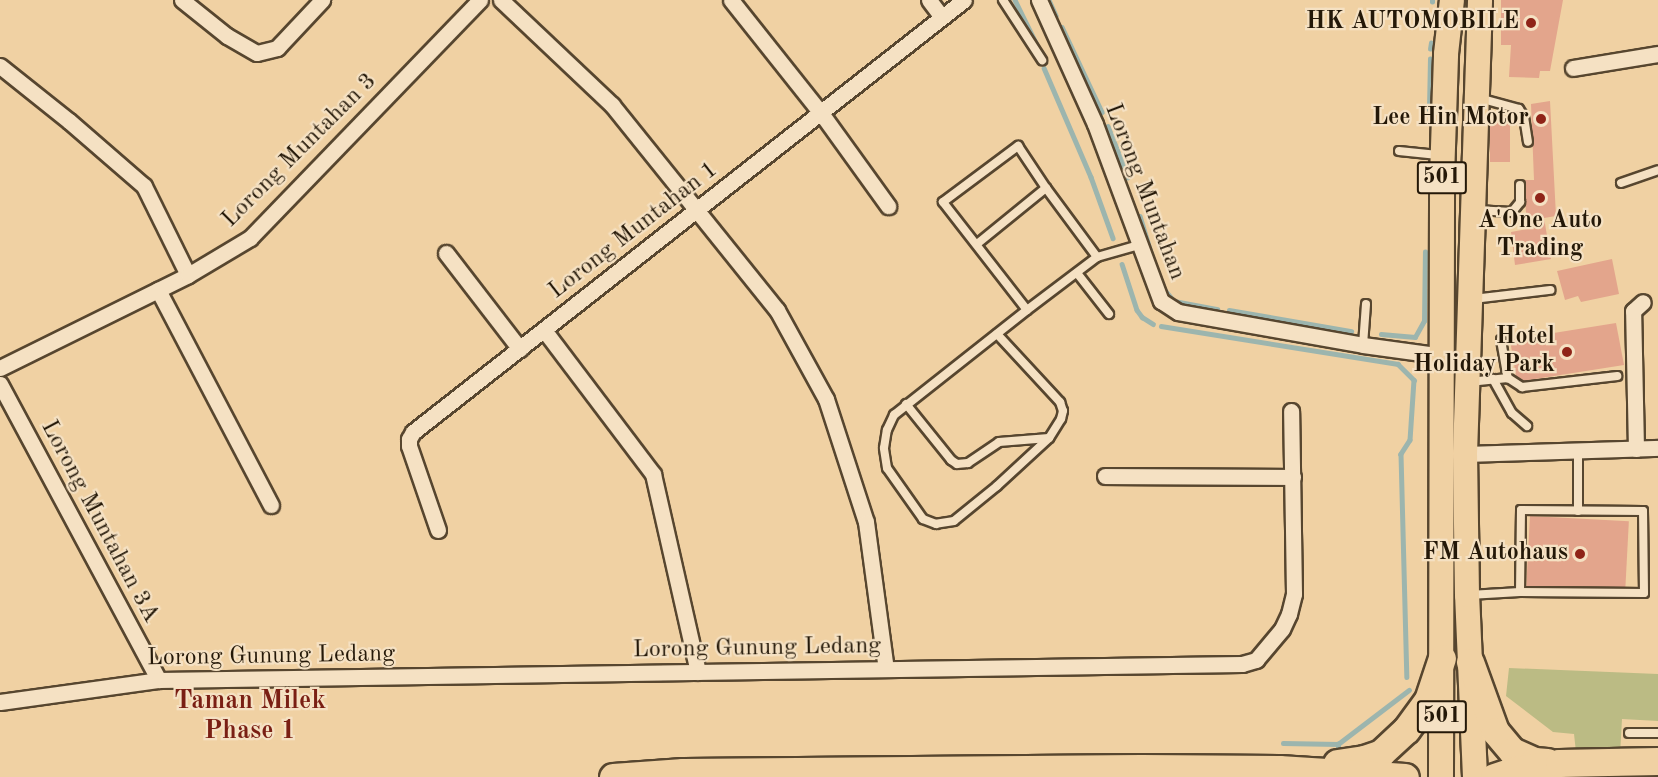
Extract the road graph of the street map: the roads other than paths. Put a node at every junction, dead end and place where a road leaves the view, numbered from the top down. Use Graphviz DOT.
graph roads {
  1 [pos="182,0"];
  2 [pos="322,0"];
  3 [pos="480,0"];
  4 [pos="501,0"];
  5 [pos="731,0"];
  6 [pos="929,0"];
  7 [pos="964,0"];
  8 [pos="1003,0"];
  9 [pos="1038,0"];
  10 [pos="1452,0"];
  11 [pos="1480,0"];
  12 [pos="942,17"];
  13 [pos="1658,54"];
  14 [pos="1042,60"];
  15 [pos="0,66"];
  16 [pos="1574,68"];
  17 [pos="1476,97"];
  18 [pos="821,112"];
  19 [pos="1528,142"];
  20 [pos="1399,151"];
  21 [pos="1443,155"];
  22 [pos="1658,170"];
  23 [pos="1621,183"];
  24 [pos="1520,185"];
  25 [pos="1046,188"];
  26 [pos="888,206"];
  27 [pos="1475,210"];
  28 [pos="697,211"];
  29 [pos="977,244"];
  30 [pos="1139,245"];
  31 [pos="446,253"];
  32 [pos="1097,257"];
  33 [pos="1077,273"];
  34 [pos="188,275"];
  35 [pos="158,290"];
  36 [pos="1550,290"];
  37 [pos="1472,300"];
  38 [pos="1643,302"];
  39 [pos="1366,304"];
  40 [pos="1027,310"];
  41 [pos="1109,314"];
  42 [pos="544,330"];
  43 [pos="997,334"];
  44 [pos="1501,340"];
  45 [pos="1363,345"];
  46 [pos="520,349"];
  47 [pos="1443,356"];
  48 [pos="0,368"];
  49 [pos="1617,376"];
  50 [pos="1508,378"];
  51 [pos="1493,380"];
  52 [pos="1467,382"];
  53 [pos="0,384"];
  54 [pos="906,404"];
  55 [pos="1292,411"];
  56 [pos="1527,426"];
  57 [pos="1049,438"];
  58 [pos="1658,448"];
  59 [pos="1636,449"];
  60 [pos="1578,451"];
  61 [pos="1466,454"];
  62 [pos="1106,476"];
  63 [pos="1293,477"];
  64 [pos="271,506"];
  65 [pos="1578,511"];
  66 [pos="438,530"];
  67 [pos="1520,592"];
  68 [pos="1467,595"];
  69 [pos="1442,658"];
  70 [pos="1470,662"];
  71 [pos="886,669"];
  72 [pos="698,672"];
  73 [pos="159,680"];
  74 [pos="0,702"];
  75 [pos="1658,733"];
  76 [pos="1629,734"];
  77 [pos="1658,761"];
  78 [pos="1559,763"];
  79 [pos="1279,769"];
  80 [pos="1350,775"];
  81 [pos="613,777"];
  82 [pos="1405,777"];
  83 [pos="1441,777"];
  84 [pos="1475,777"];
  85 [pos="1494,777"];
  86 [pos="1532,777"];
  1 -- 2 [label="street"];
  3 -- 34 [label="street, Lorong Muntahan 3"];
  4 -- 28 [label="street"];
  5 -- 18 [label="street"];
  6 -- 12 [label="street"];
  7 -- 12 [label="street, Lorong Muntahan 1"];
  8 -- 14 [label="lane"];
  9 -- 30 [label="street, Lorong Muntahan"];
  10 -- 21 [label="main road, 501"];
  11 -- 17 [label="main road, 501"];
  12 -- 18 [label="street, Lorong Muntahan 1"];
  13 -- 16 [label="street"];
  15 -- 34 [label="street"];
  17 -- 19 [label="lane"];
  17 -- 27 [label="main road, 501"];
  18 -- 26 [label="street"];
  18 -- 28 [label="street, Lorong Muntahan 1"];
  20 -- 21 [label="lane"];
  21 -- 47 [label="main road, 501"];
  22 -- 23 [label="lane"];
  24 -- 27 [label="lane"];
  25 -- 29 [label="lane"];
  25 -- 29 [label="lane"];
  25 -- 32 [label="lane"];
  27 -- 37 [label="main road, 501"];
  28 -- 42 [label="street, Lorong Muntahan 1"];
  28 -- 71 [label="street"];
  29 -- 40 [label="lane"];
  30 -- 32 [label="lane"];
  30 -- 45 [label="street, Lorong Muntahan"];
  31 -- 46 [label="street"];
  32 -- 33 [label="lane"];
  33 -- 40 [label="lane"];
  33 -- 41 [label="lane"];
  34 -- 35 [label="street, Lorong Muntahan 3"];
  35 -- 48 [label="street, Lorong Muntahan 3"];
  35 -- 64 [label="street"];
  36 -- 37 [label="lane"];
  37 -- 52 [label="main road, 501"];
  38 -- 59 [label="street"];
  39 -- 45 [label="lane"];
  40 -- 43 [label="lane"];
  42 -- 46 [label="street, Lorong Muntahan 1"];
  42 -- 72 [label="street"];
  43 -- 54 [label="lane"];
  43 -- 57 [label="lane"];
  44 -- 50 [label="lane"];
  45 -- 47 [label="street, Lorong Muntahan"];
  46 -- 66 [label="street, Lorong Muntahan 1"];
  47 -- 69 [label="main road, 501"];
  49 -- 50 [label="lane"];
  50 -- 51 [label="lane"];
  51 -- 52 [label="lane"];
  51 -- 56 [label="lane"];
  52 -- 61 [label="main road, 501"];
  53 -- 73 [label="street, Lorong Muntahan 3A"];
  54 -- 57 [label="lane"];
  54 -- 57 [label="lane"];
  55 -- 63 [label="street, Lorong Gunung Ledang"];
  58 -- 59 [label="street"];
  59 -- 60 [label="street"];
  60 -- 61 [label="street"];
  60 -- 65 [label="lane"];
  61 -- 68 [label="main road, 501"];
  62 -- 63 [label="street"];
  63 -- 71 [label="street, Lorong Gunung Ledang"];
  65 -- 67 [label="lane"];
  65 -- 67 [label="lane"];
  67 -- 68 [label="lane"];
  68 -- 70 [label="main road, 501"];
  69 -- 79 [label="highway"];
  69 -- 83 [label="main road, 501"];
  70 -- 78 [label="highway"];
  70 -- 84 [label="main road, 501"];
  71 -- 72 [label="street, Lorong Gunung Ledang"];
  72 -- 73 [label="street, Lorong Gunung Ledang"];
  73 -- 74 [label="street, Lorong Gunung Ledang"];
  75 -- 76 [label="lane"];
  77 -- 78 [label="highway"];
  78 -- 85 [label="highway"];
  78 -- 86 [label="highway"];
  79 -- 80 [label="highway"];
  79 -- 81 [label="highway"];
  80 -- 82 [label="highway"];
}
